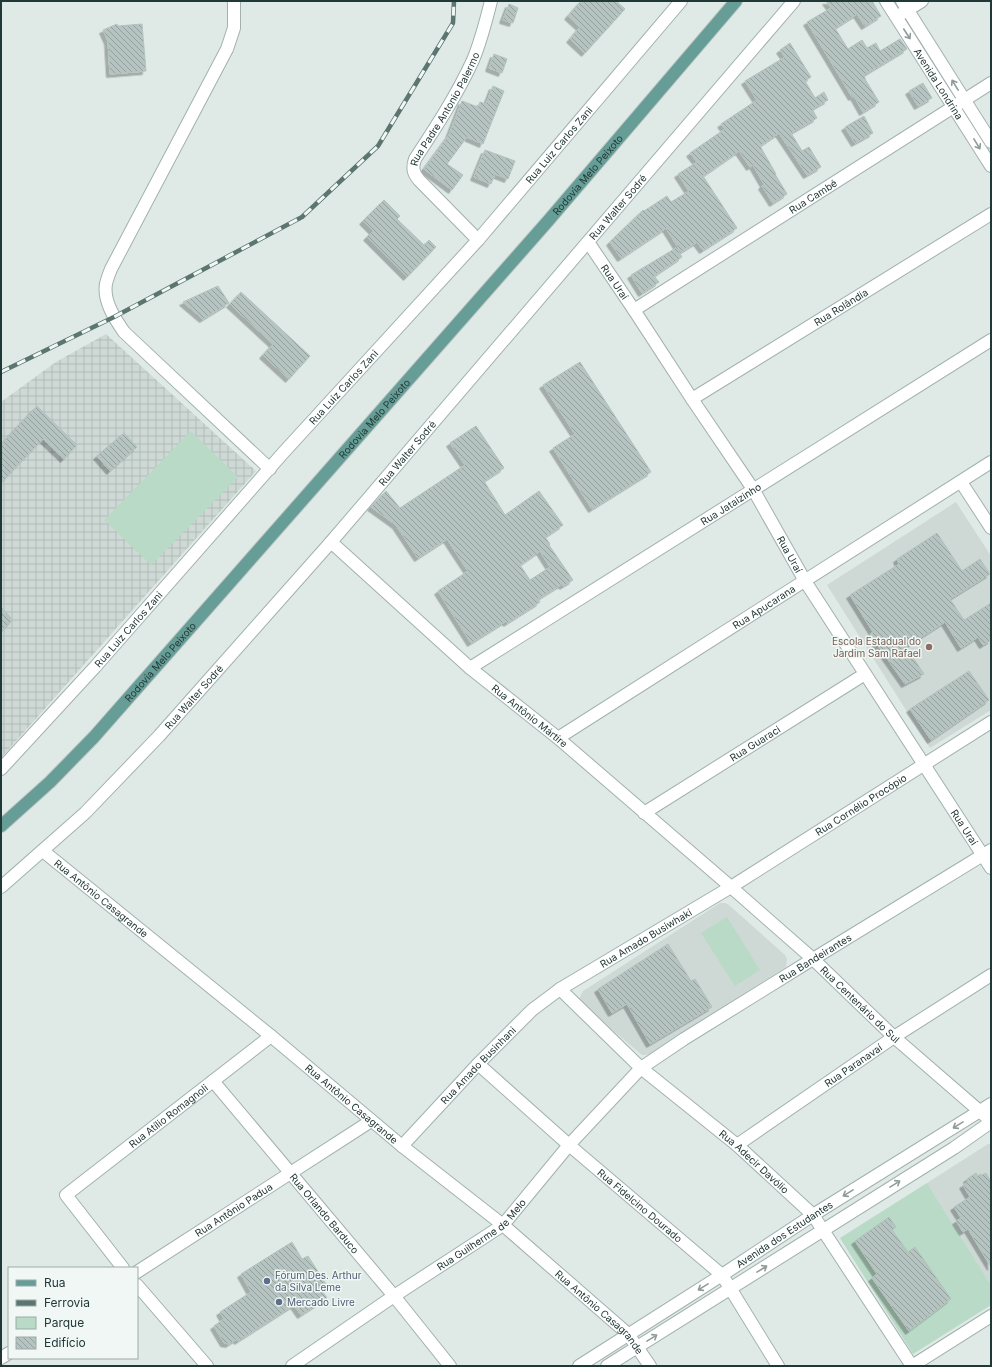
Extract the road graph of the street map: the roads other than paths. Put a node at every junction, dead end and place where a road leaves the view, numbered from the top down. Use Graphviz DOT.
graph roads {
  1 [pos="234,1"];
  2 [pos="490,1"];
  3 [pos="681,1"];
  4 [pos="736,1"];
  5 [pos="794,1"];
  6 [pos="886,1"];
  7 [pos="922,1"];
  8 [pos="905,6"];
  9 [pos="897,18"];
  10 [pos="991,83"];
  11 [pos="964,100"];
  12 [pos="954,106"];
  13 [pos="991,142"];
  14 [pos="991,166"];
  15 [pos="991,214"];
  16 [pos="478,240"];
  17 [pos="588,242"];
  18 [pos="634,310"];
  19 [pos="991,340"];
  20 [pos="692,399"];
  21 [pos="991,462"];
  22 [pos="270,469"];
  23 [pos="961,482"];
  24 [pos="753,489"];
  25 [pos="991,528"];
  26 [pos="331,542"];
  27 [pos="805,582"];
  28 [pos="470,668"];
  29 [pos="865,674"];
  30 [pos="991,722"];
  31 [pos="558,738"];
  32 [pos="924,765"];
  33 [pos="1,769"];
  34 [pos="644,813"];
  35 [pos="1,826"];
  36 [pos="43,851"];
  37 [pos="987,853"];
  38 [pos="991,868"];
  39 [pos="731,886"];
  40 [pos="1,887"];
  41 [pos="813,959"];
  42 [pos="991,975"];
  43 [pos="560,989"];
  44 [pos="271,1036"];
  45 [pos="894,1037"];
  46 [pos="478,1064"];
  47 [pos="642,1068"];
  48 [pos="214,1081"];
  49 [pos="991,1104"];
  50 [pos="979,1111"];
  51 [pos="371,1121"];
  52 [pos="991,1122"];
  53 [pos="737,1145"];
  54 [pos="402,1146"];
  55 [pos="569,1146"];
  56 [pos="907,1157"];
  57 [pos="916,1171"];
  58 [pos="291,1173"];
  59 [pos="813,1215"];
  60 [pos="503,1225"];
  61 [pos="824,1229"];
  62 [pos="122,1267"];
  63 [pos="138,1271"];
  64 [pos="722,1275"];
  65 [pos="138,1286"];
  66 [pos="731,1288"];
  67 [pos="394,1296"];
  68 [pos="991,1316"];
  69 [pos="628,1334"];
  70 [pos="638,1347"];
  71 [pos="207,1366"];
  72 [pos="292,1366"];
  73 [pos="450,1366"];
  74 [pos="578,1366"];
  75 [pos="607,1366"];
  76 [pos="650,1366"];
  77 [pos="778,1366"];
  78 [pos="912,1366"];
  1 -- 22 [label="street"];
  2 -- 16 [label="street, Rua Padre Antonio Palermo"];
  3 -- 16 [label="street, Rua Luiz Carlos Zani"];
  4 -- 35 [label="main road, Rodovia Melo Peixoto"];
  5 -- 17 [label="street, Rua Walter Sodré"];
  6 -- 9 [label="street, Avenida Londrina"];
  7 -- 8 [label="street"];
  8 -- 9 [label="street"];
  11 -- 8 [label="street, Avenida Londrina, one-way"];
  9 -- 12 [label="street, Avenida Londrina, one-way"];
  10 -- 11 [label="street, Rua Cambé"];
  11 -- 12 [label="street, Rua Cambé"];
  11 -- 13 [label="street, Avenida Londrina"];
  12 -- 14 [label="street, Avenida Londrina, one-way"];
  12 -- 18 [label="street, Rua Cambé"];
  15 -- 20 [label="street, Rua Rolândia"];
  16 -- 22 [label="street, Rua Luiz Carlos Zani"];
  17 -- 18 [label="street, Rua Uraí"];
  17 -- 26 [label="street, Rua Walter Sodré"];
  18 -- 20 [label="street, Rua Uraí"];
  19 -- 24 [label="street, Rua Jataizinho"];
  20 -- 24 [label="street, Rua Uraí"];
  21 -- 23 [label="street, Rua Apucarana"];
  22 -- 33 [label="street, Rua Luiz Carlos Zani"];
  23 -- 25 [label="street"];
  23 -- 27 [label="street, Rua Apucarana"];
  24 -- 27 [label="street, Rua Uraí"];
  24 -- 28 [label="street, Rua Jataizinho"];
  26 -- 28 [label="street, Rua Antônio Mártire"];
  26 -- 36 [label="street, Rua Walter Sodré"];
  27 -- 29 [label="street, Rua Uraí"];
  27 -- 31 [label="street, Rua Apucarana"];
  28 -- 31 [label="street, Rua Antônio Mártire"];
  29 -- 32 [label="street, Rua Uraí"];
  29 -- 34 [label="street, Rua Guaraci"];
  30 -- 32 [label="street, Rua Cornélio Procópio"];
  31 -- 34 [label="street, Rua Antônio Mártire"];
  32 -- 37 [label="street, Rua Uraí"];
  32 -- 39 [label="street, Rua Cornélio Procópio"];
  34 -- 39 [label="street, Rua Antônio Mártire"];
  36 -- 40 [label="street, Rua Walter Sodré"];
  36 -- 44 [label="street, Rua Antônio Casagrande"];
  37 -- 38 [label="street, Rua Uraí"];
  37 -- 41 [label="street, Rua Bandeirantes"];
  39 -- 41 [label="street, Rua Centenário do Sul"];
  39 -- 43 [label="street, Rua Amado Busiwhaki"];
  41 -- 45 [label="street, Rua Centenário do Sul"];
  41 -- 47 [label="street, Rua Bandeirantes"];
  42 -- 45 [label="street, Rua Paranavaí"];
  43 -- 46 [label="street, Rua Amado Businhani"];
  43 -- 47 [label="street, Rua Adecir Davólio"];
  44 -- 48 [label="street, Rua Atílio Romagnoli"];
  44 -- 51 [label="street, Rua Antônio Casagrande"];
  45 -- 50 [label="street, Rua Centenário do Sul"];
  45 -- 53 [label="street, Rua Paranavaí"];
  46 -- 54 [label="street, Rua Amado Businhani"];
  46 -- 55 [label="street, Rua Fidelcino Dourado"];
  47 -- 53 [label="street, Rua Adecir Davólio"];
  47 -- 55 [label="street, Rua Guilherme de Melo"];
  48 -- 58 [label="street, Rua Orlando Barduco"];
  48 -- 62 [label="street, Rua Atílio Romagnoli"];
  49 -- 50 [label="street, Avenida dos Estudantes"];
  50 -- 52 [label="street, Rua Centenário do Sul"];
  50 -- 56 [label="street, Avenida dos Estudantes, one-way"];
  51 -- 54 [label="street, Rua Antônio Casagrande"];
  51 -- 58 [label="street, Rua Antônio Padua"];
  52 -- 57 [label="street, Avenida dos Estudantes"];
  53 -- 59 [label="street, Rua Adecir Davólio"];
  54 -- 60 [label="street, Rua Antônio Casagrande"];
  55 -- 60 [label="street, Rua Guilherme de Melo"];
  55 -- 64 [label="street, Rua Fidelcino Dourado"];
  56 -- 57 [label="street"];
  56 -- 59 [label="street, Avenida dos Estudantes, one-way"];
  61 -- 57 [label="street, Avenida dos Estudantes, one-way"];
  58 -- 63 [label="street, Rua Antônio Padua"];
  58 -- 67 [label="street, Rua Orlando Barduco"];
  59 -- 61 [label="street, Rua Adecir Davólio"];
  59 -- 64 [label="street, Avenida dos Estudantes"];
  60 -- 67 [label="street, Rua Guilherme de Melo"];
  60 -- 69 [label="street, Rua Antônio Casagrande"];
  66 -- 61 [label="street, Avenida dos Estudantes, one-way"];
  61 -- 78 [label="street, Rua Adecir Davólio"];
  64 -- 66 [label="street, Rua Fidelcino Dourado"];
  64 -- 69 [label="street, Avenida dos Estudantes, one-way"];
  65 -- 71 [label="street"];
  70 -- 66 [label="street, Avenida dos Estudantes, one-way"];
  66 -- 77 [label="street, Rua Fidelcino Dourado"];
  67 -- 72 [label="street, Rua Guilherme de Melo"];
  67 -- 73 [label="street, Rua Orlando Barduco"];
  68 -- 78 [label="street"];
  69 -- 70 [label="street, Rua Antônio Casagrande"];
  69 -- 74 [label="street, Avenida dos Estudantes"];
  70 -- 75 [label="street, Avenida dos Estudantes"];
  70 -- 76 [label="street, Rua Antônio Casagrande"];
}
